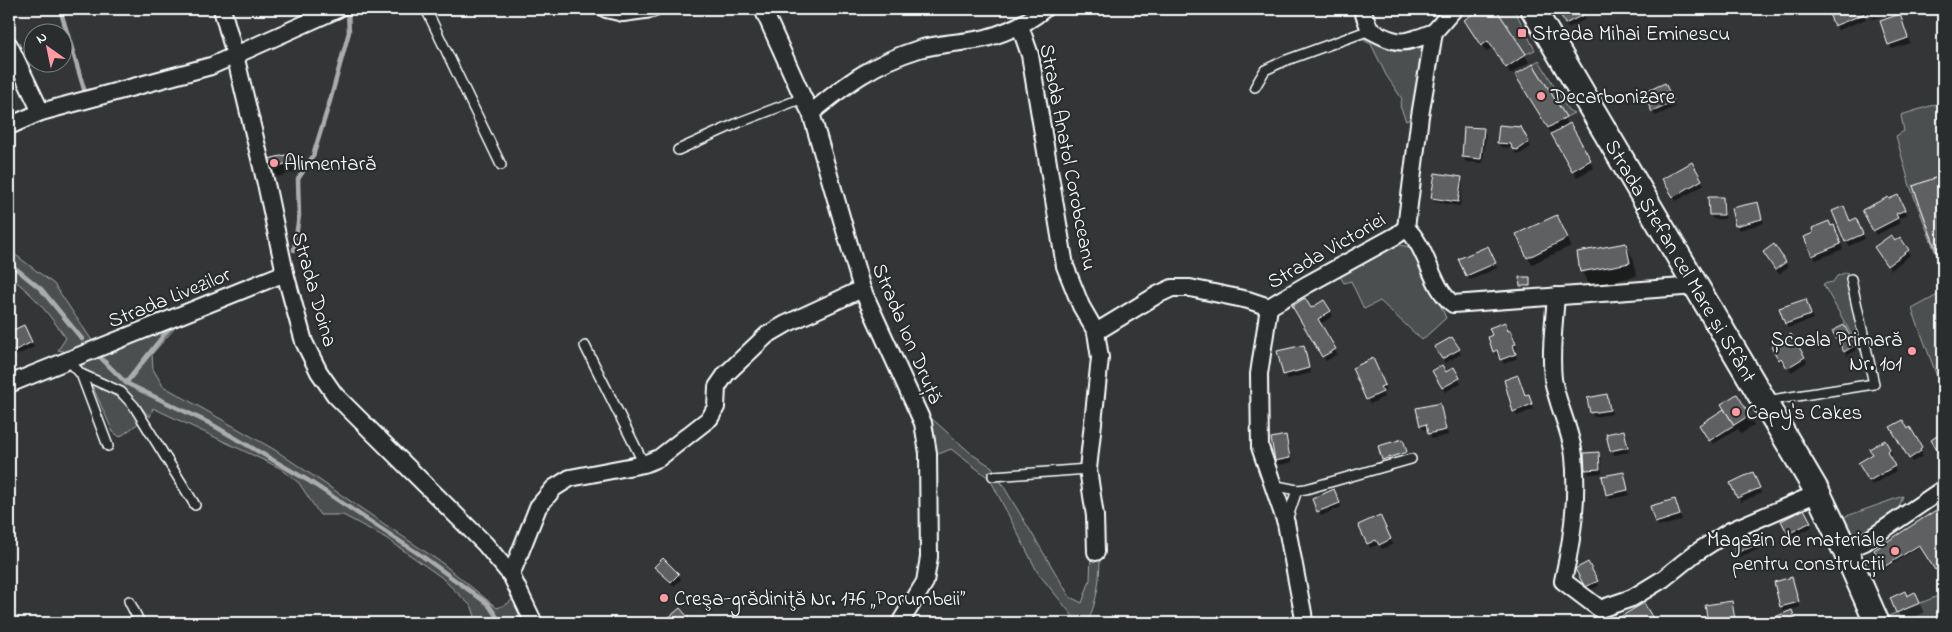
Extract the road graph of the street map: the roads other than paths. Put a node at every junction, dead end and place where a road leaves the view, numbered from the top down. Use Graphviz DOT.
graph roads {
  1 [pos="222,9"];
  2 [pos="338,9"];
  3 [pos="426,9"];
  4 [pos="606,9"];
  5 [pos="652,9"];
  6 [pos="763,9"];
  7 [pos="1044,9"];
  8 [pos="1362,9"];
  9 [pos="1454,9"];
  10 [pos="1533,9"];
  11 [pos="1020,26"];
  12 [pos="1370,30"];
  13 [pos="1434,32"];
  14 [pos="9,45"];
  15 [pos="235,55"];
  16 [pos="1255,87"];
  17 [pos="803,98"];
  18 [pos="41,112"];
  19 [pos="811,113"];
  20 [pos="9,126"];
  21 [pos="678,150"];
  22 [pos="501,165"];
  23 [pos="1406,228"];
  24 [pos="285,273"];
  25 [pos="1851,279"];
  26 [pos="1696,286"];
  27 [pos="862,289"];
  28 [pos="1556,296"];
  29 [pos="1269,308"];
  30 [pos="1096,332"];
  31 [pos="585,346"];
  32 [pos="68,360"];
  33 [pos="81,374"];
  34 [pos="9,384"];
  35 [pos="1765,401"];
  36 [pos="108,446"];
  37 [pos="1411,459"];
  38 [pos="644,464"];
  39 [pos="1088,469"];
  40 [pos="993,476"];
  41 [pos="1272,485"];
  42 [pos="1943,489"];
  43 [pos="1297,490"];
  44 [pos="1818,493"];
  45 [pos="195,505"];
  46 [pos="1286,523"];
  47 [pos="1845,550"];
  48 [pos="1096,552"];
  49 [pos="511,575"];
  50 [pos="129,601"];
  51 [pos="1601,616"];
  52 [pos="140,623"];
  53 [pos="534,623"];
  54 [pos="900,623"];
  55 [pos="1304,623"];
  56 [pos="1877,623"];
  1 -- 15 [label="street, Strada Doina"];
  2 -- 15 [label="street"];
  3 -- 22 [label="lane"];
  4 -- 5 [label="street"];
  6 -- 17 [label="street, Strada Ion Druță"];
  7 -- 11 [label="street"];
  8 -- 12 [label="street"];
  9 -- 13 [label="street"];
  10 -- 26 [label="main road, Strada Ștefan cel Mare și Sfânt"];
  11 -- 19 [label="street"];
  11 -- 30 [label="street, Strada Anatol Corobceanu"];
  12 -- 13 [label="street"];
  12 -- 16 [label="lane"];
  13 -- 23 [label="street"];
  14 -- 18 [label="street"];
  15 -- 18 [label="street"];
  15 -- 24 [label="street, Strada Doina"];
  17 -- 19 [label="street, Strada Ion Druță"];
  17 -- 21 [label="lane"];
  18 -- 20 [label="street"];
  19 -- 27 [label="street, Strada Ion Druță"];
  23 -- 28 [label="street, Strada Victoriei"];
  23 -- 29 [label="street, Strada Victoriei"];
  24 -- 32 [label="street, Strada Livezilor"];
  24 -- 49 [label="street, Strada Doina"];
  25 -- 35 [label="lane"];
  26 -- 28 [label="street, Strada Victoriei"];
  26 -- 35 [label="main road, Strada Ștefan cel Mare și Sfânt"];
  27 -- 38 [label="street"];
  27 -- 54 [label="street, Strada Ion Druță"];
  28 -- 51 [label="street"];
  29 -- 30 [label="street, Strada Victoriei"];
  29 -- 41 [label="street"];
  30 -- 39 [label="street, Strada Anatol Corobceanu"];
  31 -- 38 [label="lane"];
  32 -- 33 [label="lane"];
  32 -- 34 [label="street, Strada Livezilor"];
  33 -- 36 [label="lane"];
  33 -- 45 [label="lane"];
  35 -- 44 [label="main road, Strada Ștefan cel Mare și Sfânt"];
  37 -- 43 [label="lane"];
  38 -- 49 [label="street"];
  39 -- 40 [label="lane"];
  39 -- 48 [label="street, Strada Anatol Corobceanu"];
  41 -- 43 [label="lane"];
  41 -- 46 [label="street"];
  42 -- 47 [label="street"];
  43 -- 46 [label="lane"];
  44 -- 47 [label="main road, Strada Ștefan cel Mare și Sfânt"];
  44 -- 51 [label="street"];
  46 -- 55 [label="street"];
  47 -- 56 [label="main road, Strada Ștefan cel Mare și Sfânt"];
  49 -- 53 [label="street, Strada Doina"];
  50 -- 52 [label="lane"];
}
